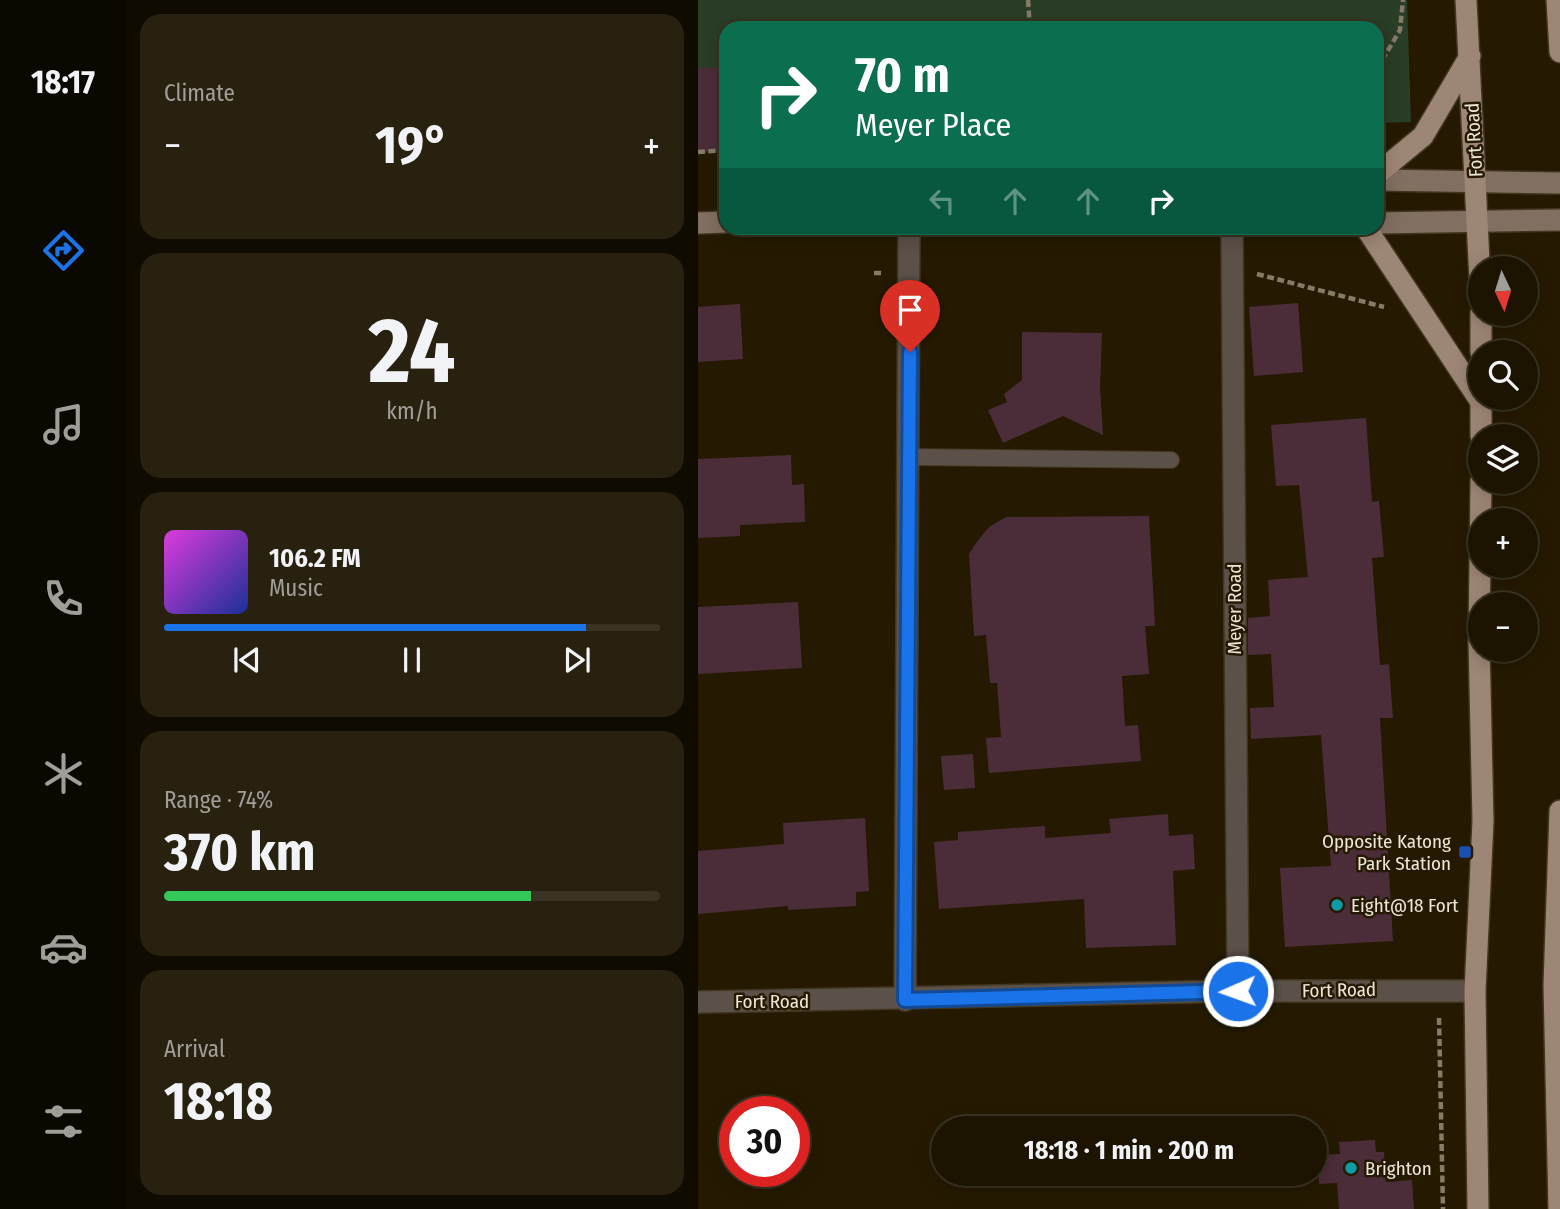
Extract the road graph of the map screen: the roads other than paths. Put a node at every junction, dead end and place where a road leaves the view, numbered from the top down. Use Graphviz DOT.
graph roads {
  1 [pos="1466,0"];
  2 [pos="1557,0"];
  3 [pos="1560,52"];
  4 [pos="1470,56"];
  5 [pos="1384,168"];
  6 [pos="1384,180"];
  7 [pos="1477,181"];
  8 [pos="1560,183"];
  9 [pos="1560,220"];
  10 [pos="719,222"];
  11 [pos="1478,222"];
  12 [pos="698,223"];
  13 [pos="1384,223"];
  14 [pos="909,235"];
  15 [pos="1232,235"];
  16 [pos="1371,235"];
  17 [pos="1479,256"];
  18 [pos="1468,380"];
  19 [pos="909,457"];
  20 [pos="1171,460"];
  21 [pos="1481,494"];
  22 [pos="1560,811"];
  23 [pos="1238,991"];
  24 [pos="1475,991"];
  25 [pos="905,1000"];
  26 [pos="698,1002"];
  27 [pos="1558,1058"];
  28 [pos="1478,1209"];
  29 [pos="1559,1209"];
  1 -- 4 [label="main road, Fort Road"];
  2 -- 3 [label="main road"];
  4 -- 5 [label="main road"];
  4 -- 7 [label="main road, Fort Road"];
  6 -- 7 [label="street"];
  7 -- 8 [label="street"];
  7 -- 11 [label="main road, Fort Road"];
  9 -- 11 [label="street"];
  10 -- 12 [label="street"];
  11 -- 13 [label="street"];
  11 -- 17 [label="main road, Fort Road"];
  14 -- 19 [label="street"];
  15 -- 23 [label="street, Meyer Road"];
  16 -- 18 [label="main road"];
  19 -- 20 [label="lane"];
  19 -- 25 [label="street"];
  21 -- 24 [label="main road"];
  22 -- 27 [label="main road"];
  23 -- 24 [label="street, Fort Road"];
  23 -- 25 [label="street, Fort Road"];
  24 -- 28 [label="main road"];
  25 -- 26 [label="street, Fort Road"];
  27 -- 29 [label="main road"];
}
